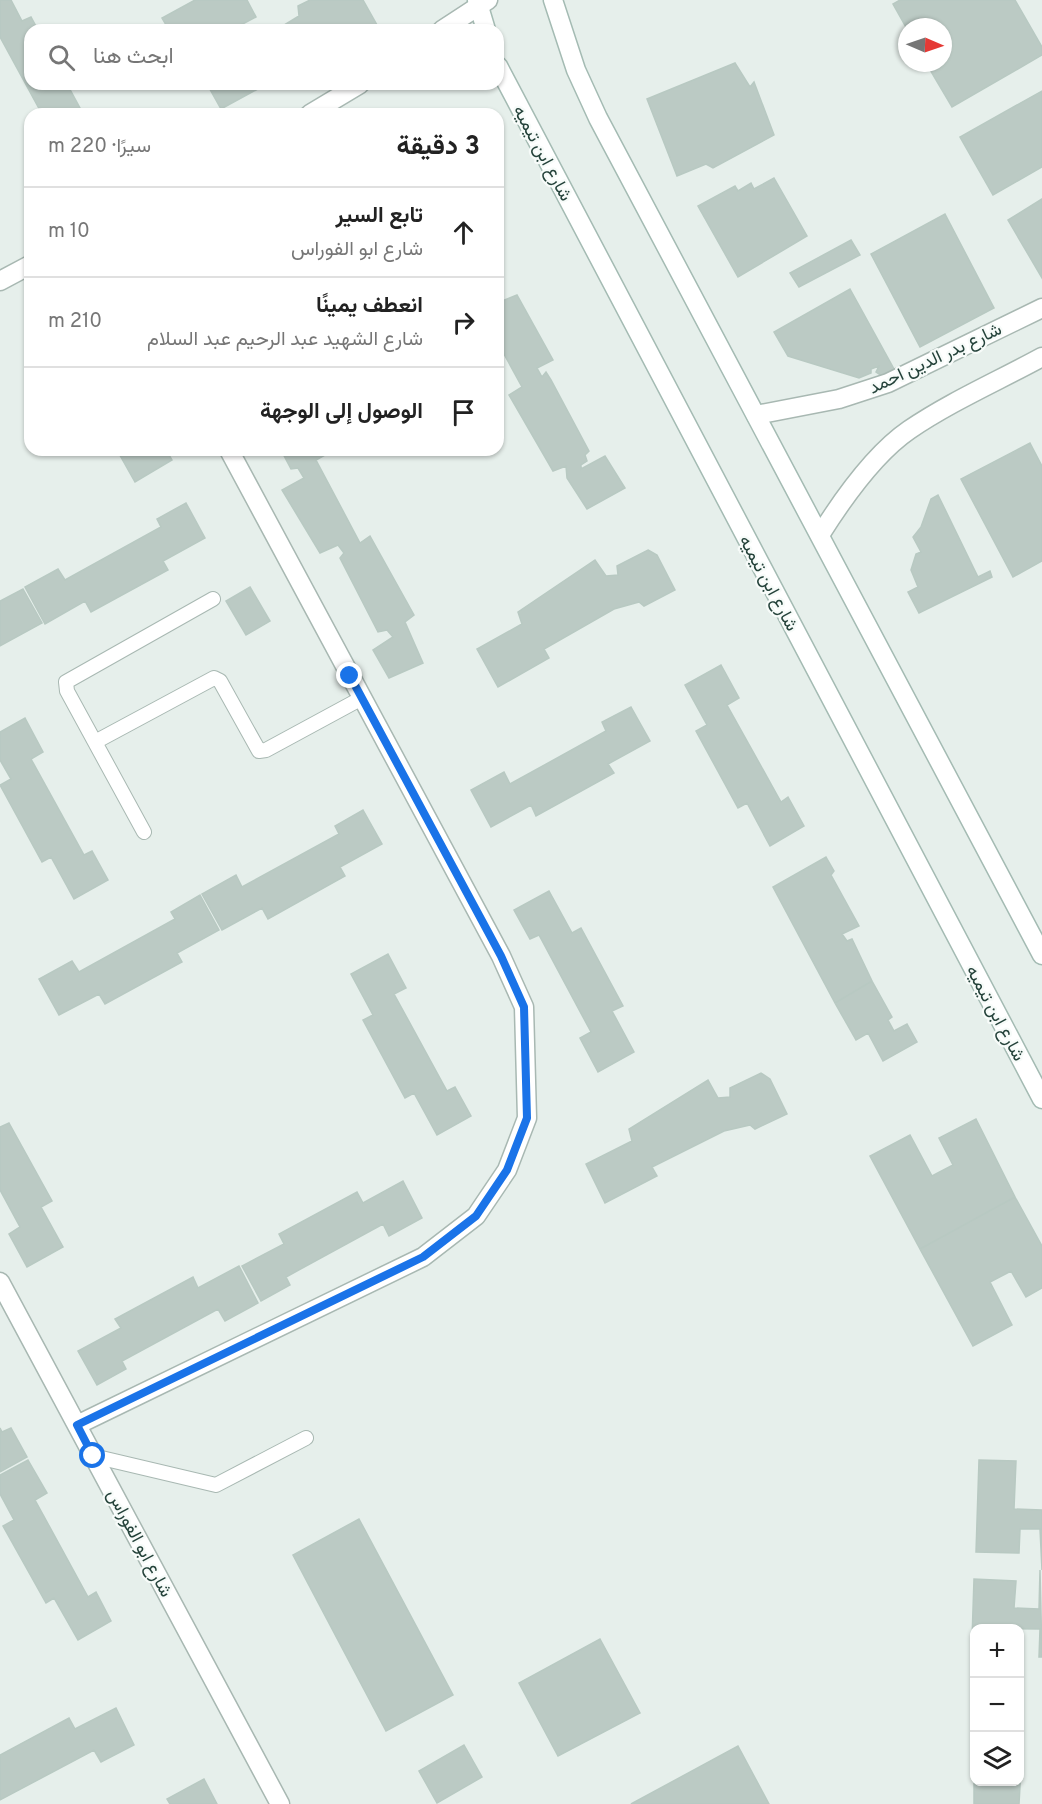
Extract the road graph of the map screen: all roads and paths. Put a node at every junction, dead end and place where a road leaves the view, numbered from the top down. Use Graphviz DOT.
graph roads {
  1 [pos="553,0"];
  2 [pos="481,2"];
  3 [pos="450,24"];
  4 [pos="485,24"];
  5 [pos="504,77"];
  6 [pos="350,90"];
  7 [pos="320,108"];
  8 [pos="24,268"];
  9 [pos="0,281"];
  10 [pos="1042,308"];
  11 [pos="1042,357"];
  12 [pos="756,415"];
  13 [pos="232,456"];
  14 [pos="820,535"];
  15 [pos="213,599"];
  16 [pos="362,698"];
  17 [pos="95,742"];
  18 [pos="144,832"];
  19 [pos="1042,955"];
  20 [pos="1042,1100"];
  21 [pos="0,1282"];
  22 [pos="77,1425"];
  23 [pos="306,1438"];
  24 [pos="93,1456"];
  25 [pos="280,1804"];
  1 -- 12 [label="street"];
  2 -- 3 [label="street"];
  2 -- 4 [label="street"];
  5 -- 20 [label="street, شارع ابن تيميه"];
  6 -- 7 [label="street"];
  8 -- 9 [label="street"];
  10 -- 12 [label="street, شارع بدر الدين احمد"];
  11 -- 14 [label="street"];
  12 -- 14 [label="street"];
  13 -- 16 [label="street"];
  14 -- 19 [label="street"];
  15 -- 17 [label="lane"];
  16 -- 17 [label="lane"];
  16 -- 22 [label="street"];
  17 -- 18 [label="lane"];
  21 -- 22 [label="street, شارع ابو الفوراس"];
  22 -- 24 [label="street, شارع ابو الفوراس"];
  23 -- 24 [label="lane"];
  24 -- 25 [label="street, شارع ابو الفوراس"];
}
